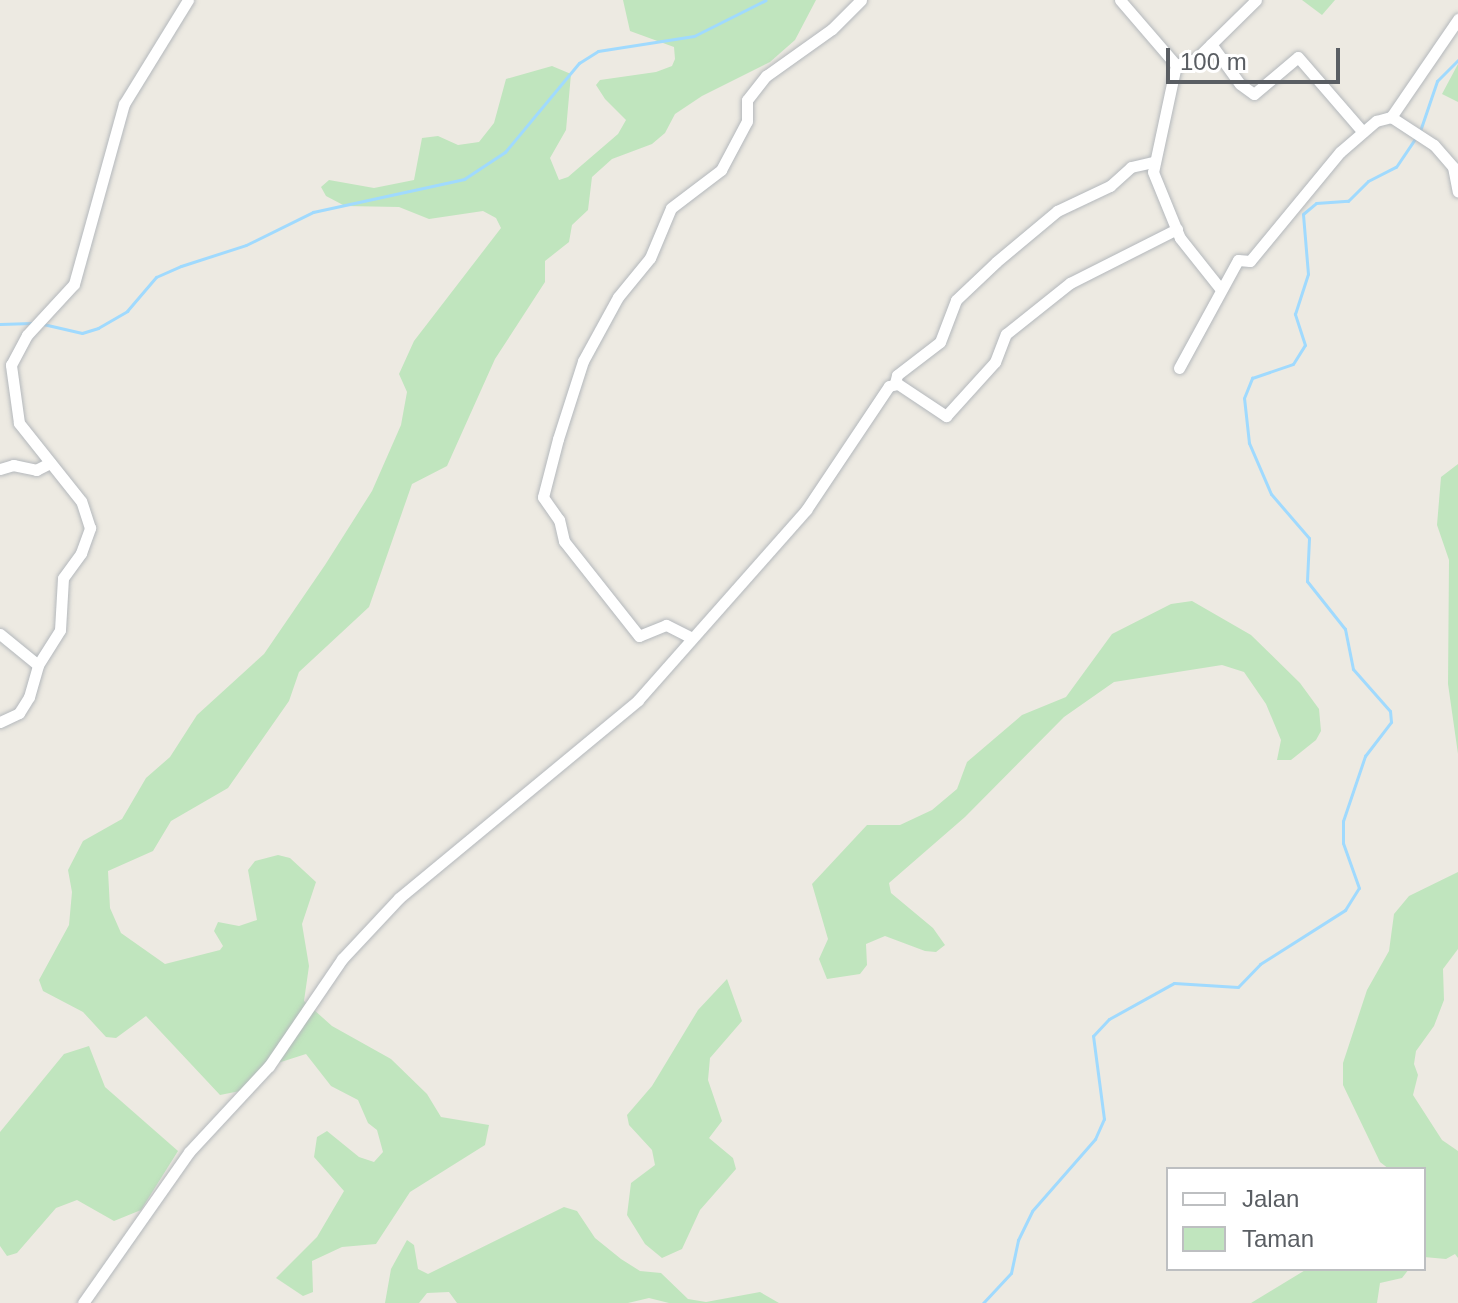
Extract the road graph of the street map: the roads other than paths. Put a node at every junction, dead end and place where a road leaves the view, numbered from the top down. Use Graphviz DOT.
graph roads {
  1 [pos="188,0"];
  2 [pos="861,0"];
  3 [pos="1120,0"];
  4 [pos="1256,0"];
  5 [pos="1458,19"];
  6 [pos="1211,44"];
  7 [pos="1176,65"];
  8 [pos="1391,117"];
  9 [pos="1363,132"];
  10 [pos="1153,162"];
  11 [pos="1458,192"];
  12 [pos="1177,229"];
  13 [pos="1219,287"];
  14 [pos="1179,368"];
  15 [pos="895,383"];
  16 [pos="50,463"];
  17 [pos="0,469"];
  18 [pos="0,634"];
  19 [pos="692,638"];
  20 [pos="38,665"];
  21 [pos="0,722"];
  22 [pos="83,1303"];
  1 -- 16 [label="street"];
  2 -- 19 [label="street"];
  3 -- 7 [label="street"];
  4 -- 6 [label="street"];
  5 -- 8 [label="street"];
  6 -- 7 [label="street"];
  6 -- 9 [label="street"];
  7 -- 10 [label="street"];
  8 -- 9 [label="street"];
  8 -- 11 [label="street"];
  9 -- 13 [label="street"];
  10 -- 12 [label="street"];
  10 -- 15 [label="street"];
  12 -- 13 [label="street"];
  12 -- 15 [label="street"];
  13 -- 14 [label="street"];
  15 -- 19 [label="street"];
  16 -- 17 [label="street"];
  16 -- 20 [label="street"];
  18 -- 20 [label="street"];
  19 -- 22 [label="street"];
  20 -- 21 [label="street"];
}
